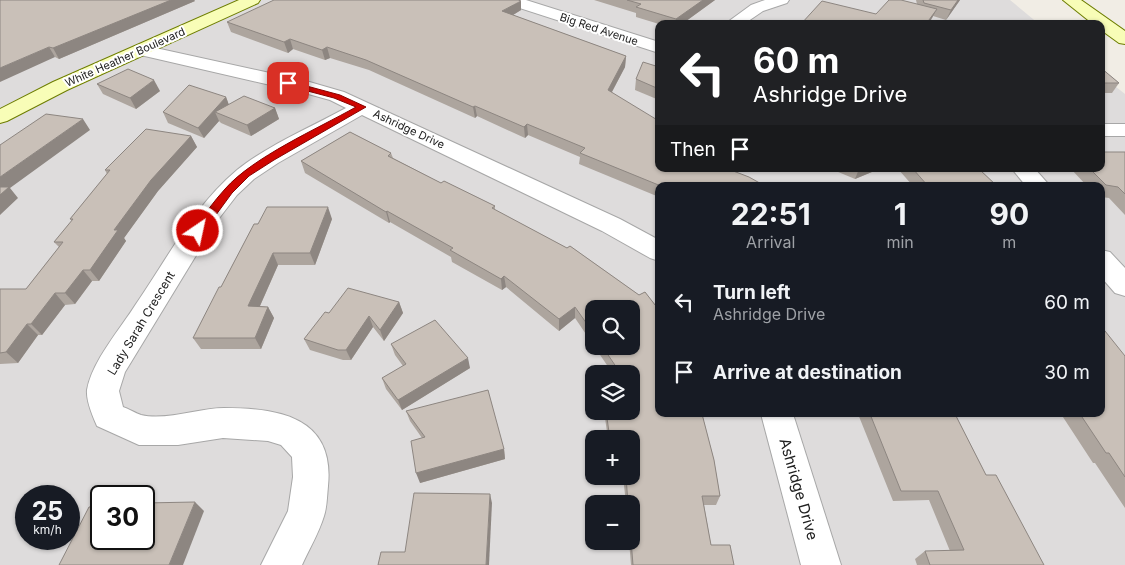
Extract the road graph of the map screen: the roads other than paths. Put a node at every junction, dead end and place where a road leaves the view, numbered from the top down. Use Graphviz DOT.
graph roads {
  1 [pos="252,0"];
  2 [pos="510,0"];
  3 [pos="781,0"];
  4 [pos="1070,0"];
  5 [pos="739,20"];
  6 [pos="1098,20"];
  7 [pos="1105,25"];
  8 [pos="1125,39"];
  9 [pos="655,47"];
  10 [pos="142,50"];
  11 [pos="362,107"];
  12 [pos="0,117"];
  13 [pos="1105,130"];
  14 [pos="1125,130"];
  15 [pos="1026,172"];
  16 [pos="1034,182"];
  17 [pos="655,250"];
  18 [pos="1105,264"];
  19 [pos="1125,286"];
  20 [pos="778,417"];
  21 [pos="281,565"];
  22 [pos="821,565"];
  1 -- 10 [label="street, White Heather Boulevard"];
  2 -- 9 [label="street, Big Red Avenue"];
  3 -- 5 [label="street"];
  4 -- 6 [label="street"];
  7 -- 8 [label="street"];
  10 -- 11 [label="street, Ashridge Drive"];
  10 -- 12 [label="street, White Heather Boulevard"];
  11 -- 17 [label="street, Ashridge Drive"];
  11 -- 21 [label="street, Lady Sarah Crescent"];
  13 -- 14 [label="street"];
  15 -- 16 [label="street"];
  18 -- 19 [label="street"];
  20 -- 22 [label="street, Ashridge Drive"];
}
